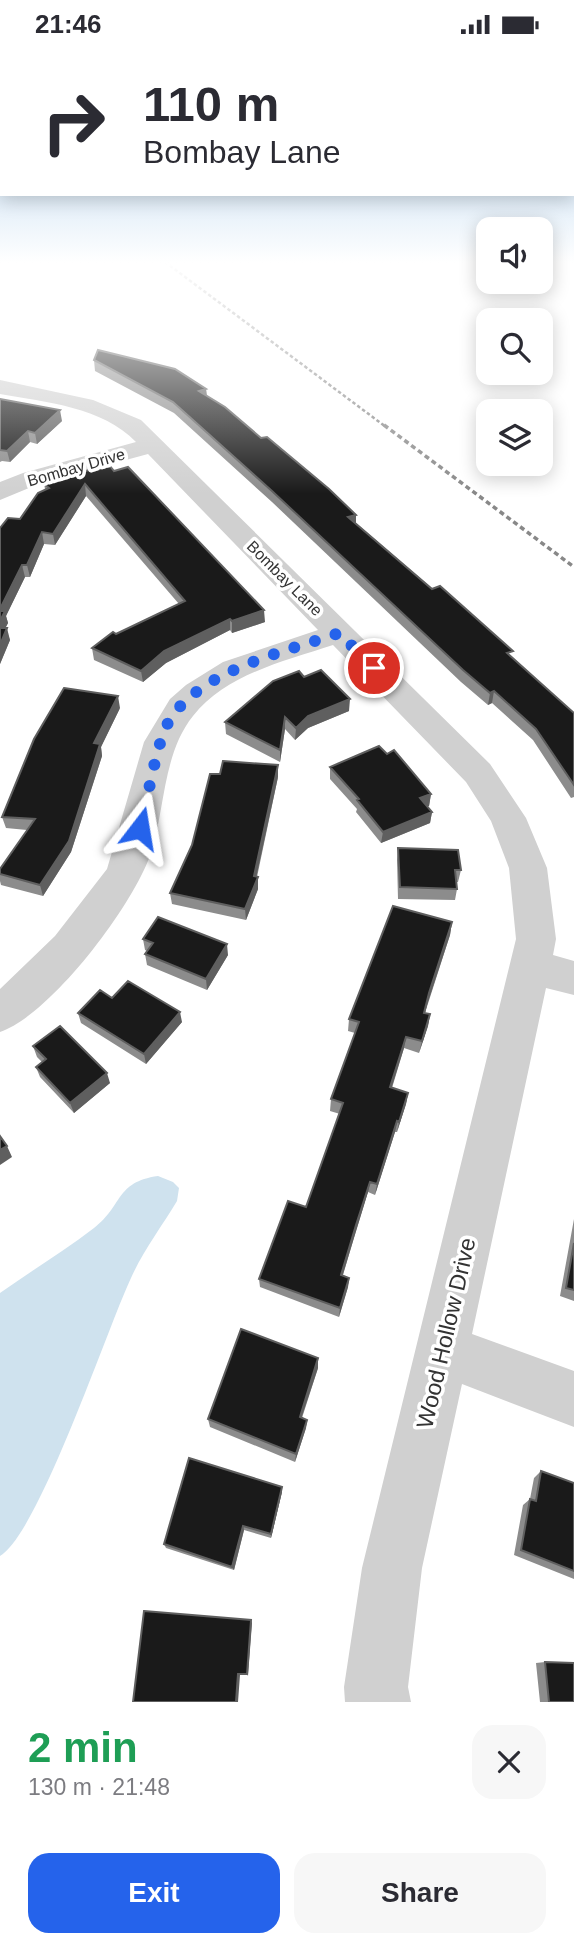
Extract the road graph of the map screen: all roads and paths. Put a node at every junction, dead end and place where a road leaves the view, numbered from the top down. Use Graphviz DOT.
graph roads {
  1 [pos="0,387"];
  2 [pos="154,445"];
  3 [pos="0,492"];
  4 [pos="339,633"];
  5 [pos="552,972"];
  6 [pos="0,1014"];
  7 [pos="442,1350"];
  8 [pos="574,1399"];
  9 [pos="378,1702"];
  1 -- 2 [label="street, Bombay Lane"];
  2 -- 3 [label="street, Bombay Drive"];
  2 -- 4 [label="street, Bombay Lane"];
  4 -- 5 [label="street, Bombay Lane"];
  4 -- 6 [label="street"];
  5 -- 7 [label="street, Wood Hollow Drive"];
  7 -- 8 [label="street"];
  7 -- 9 [label="street, Wood Hollow Drive"];
}
